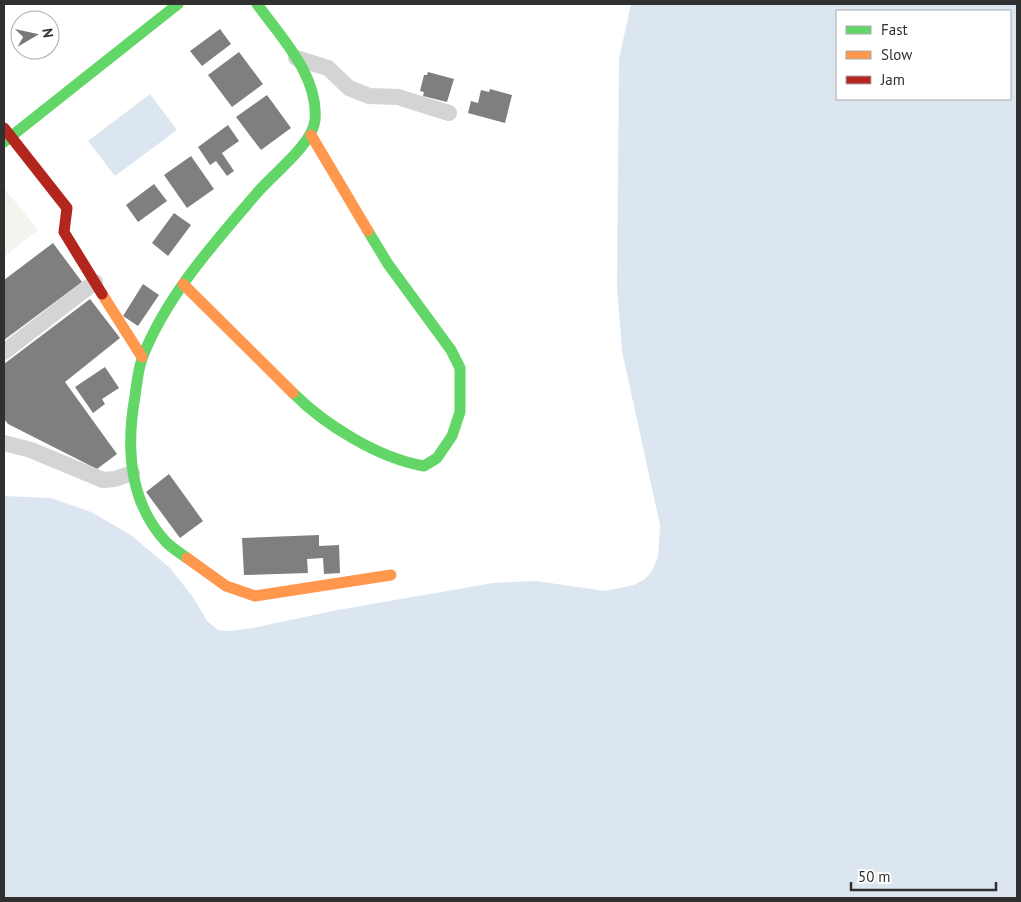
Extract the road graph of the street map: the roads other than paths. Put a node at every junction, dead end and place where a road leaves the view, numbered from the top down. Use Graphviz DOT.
graph roads {
  1 [pos="178,4"];
  2 [pos="257,4"];
  3 [pos="296,58"];
  4 [pos="449,113"];
  5 [pos="6,135"];
  6 [pos="311,135"];
  7 [pos="95,282"];
  8 [pos="183,284"];
  9 [pos="4,352"];
  10 [pos="142,357"];
  11 [pos="4,443"];
  12 [pos="132,472"];
  13 [pos="391,575"];
  1 -- 5 [label="street"];
  2 -- 3 [label="street"];
  3 -- 4 [label="street"];
  3 -- 6 [label="street"];
  5 -- 7 [label="street"];
  6 -- 8 [label="street"];
  6 -- 8 [label="street"];
  7 -- 9 [label="street"];
  7 -- 10 [label="street"];
  8 -- 10 [label="street"];
  10 -- 12 [label="street"];
  11 -- 12 [label="street"];
  12 -- 13 [label="street"];
}
